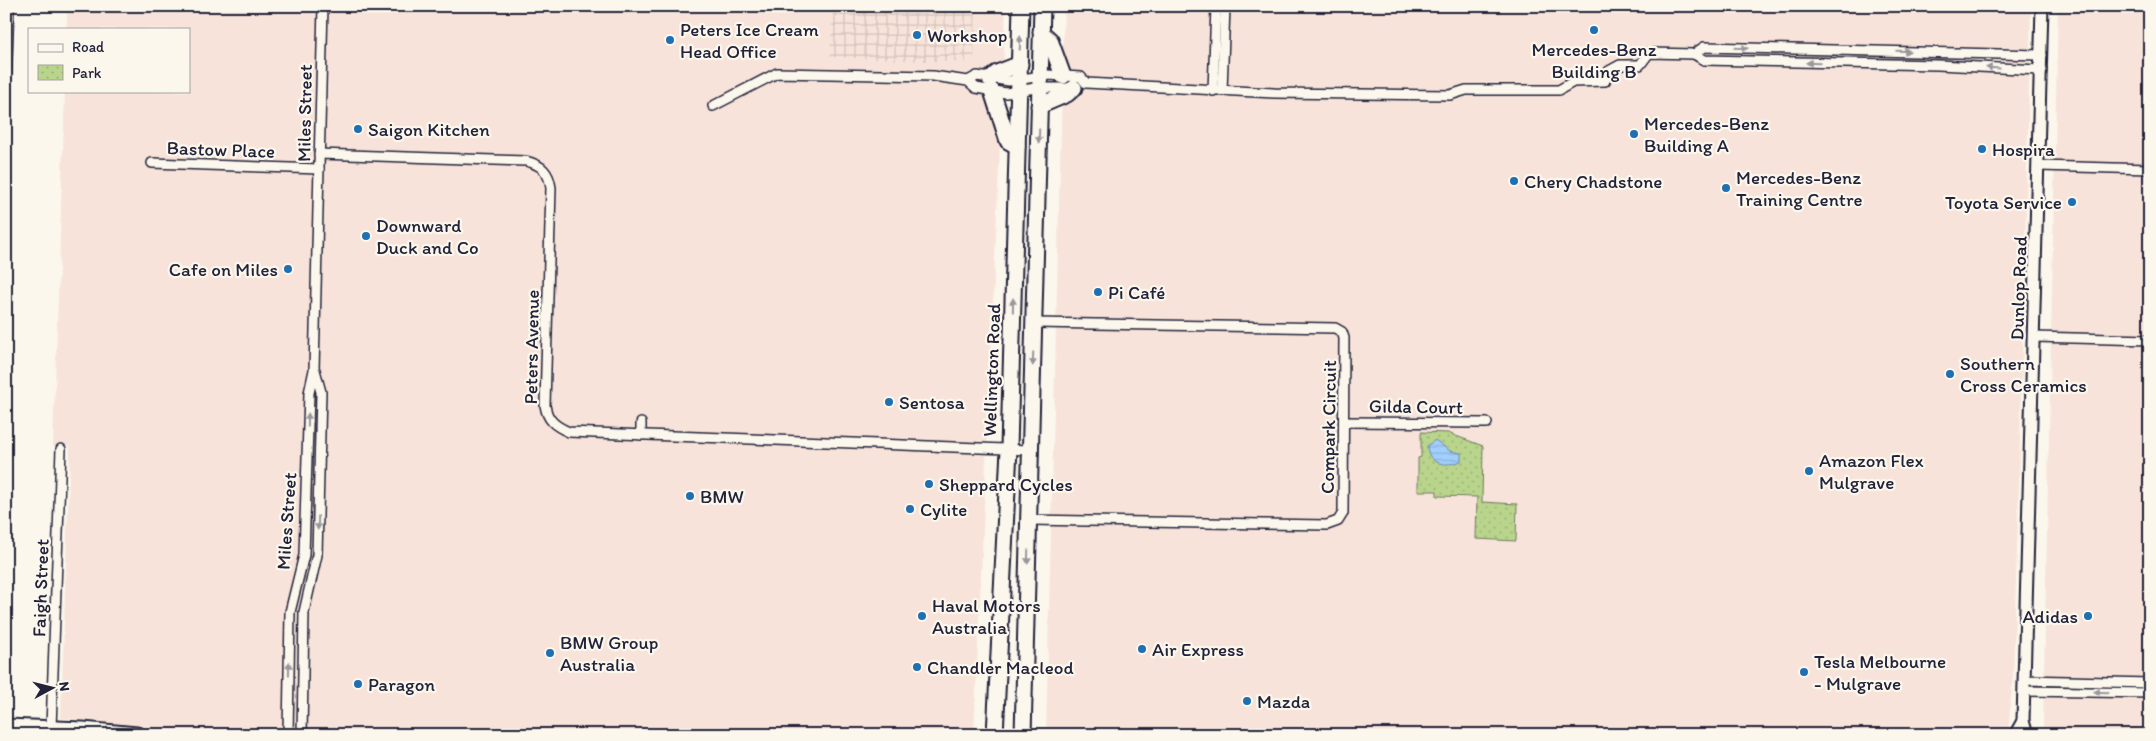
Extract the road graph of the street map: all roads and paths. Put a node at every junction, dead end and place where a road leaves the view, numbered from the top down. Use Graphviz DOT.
graph roads {
  1 [pos="9,6"];
  2 [pos="323,6"];
  3 [pos="1021,6"];
  4 [pos="1042,6"];
  5 [pos="1216,6"];
  6 [pos="1225,6"];
  7 [pos="2042,6"];
  8 [pos="1041,32"];
  9 [pos="1780,49"];
  10 [pos="1839,50"];
  11 [pos="1938,52"];
  12 [pos="1694,54"];
  13 [pos="2042,55"];
  14 [pos="1780,62"];
  15 [pos="1839,63"];
  16 [pos="1020,64"];
  17 [pos="1938,66"];
  18 [pos="2042,70"];
  19 [pos="1063,76"];
  20 [pos="1040,82"];
  21 [pos="6,85"];
  22 [pos="991,85"];
  23 [pos="1019,86"];
  24 [pos="1080,86"];
  25 [pos="1217,91"];
  26 [pos="713,106"];
  27 [pos="1040,106"];
  28 [pos="1017,146"];
  29 [pos="319,154"];
  30 [pos="152,163"];
  31 [pos="2039,166"];
  32 [pos="2150,169"];
  33 [pos="319,170"];
  34 [pos="1034,323"];
  35 [pos="2034,337"];
  36 [pos="2150,340"];
  37 [pos="314,370"];
  38 [pos="1345,422"];
  39 [pos="641,423"];
  40 [pos="1488,423"];
  41 [pos="641,434"];
  42 [pos="307,442"];
  43 [pos="320,442"];
  44 [pos="61,449"];
  45 [pos="1009,449"];
  46 [pos="1030,450"];
  47 [pos="306,501"];
  48 [pos="318,501"];
  49 [pos="1028,520"];
  50 [pos="304,555"];
  51 [pos="317,555"];
  52 [pos="2150,683"];
  53 [pos="2024,685"];
  54 [pos="2123,687"];
  55 [pos="2150,692"];
  56 [pos="289,695"];
  57 [pos="303,696"];
  58 [pos="2023,721"];
  59 [pos="6,727"];
  60 [pos="52,728"];
  61 [pos="103,733"];
  62 [pos="1024,734"];
  63 [pos="136,735"];
  64 [pos="288,735"];
  65 [pos="302,735"];
  66 [pos="995,735"];
  67 [pos="2015,735"];
  68 [pos="2027,735"];
  1 -- 21 [label="street"];
  2 -- 29 [label="street, Miles Street"];
  16 -- 3 [label="highway, Wellington Road, one-way"];
  4 -- 8 [label="highway"];
  5 -- 25 [label="street"];
  6 -- 25 [label="street"];
  7 -- 13 [label="street, Dunlop Road"];
  8 -- 19 [label="highway"];
  8 -- 20 [label="highway"];
  9 -- 10 [label="street"];
  12 -- 9 [label="street, one-way"];
  9 -- 14 [label="street"];
  10 -- 11 [label="street, one-way"];
  10 -- 15 [label="street"];
  11 -- 13 [label="street"];
  11 -- 17 [label="street"];
  12 -- 14 [label="street"];
  12 -- 25 [label="street"];
  13 -- 18 [label="street, Dunlop Road"];
  15 -- 14 [label="street, one-way"];
  15 -- 17 [label="street"];
  16 -- 22 [label="highway"];
  16 -- 23 [label="highway, Wellington Road"];
  18 -- 17 [label="street, one-way"];
  18 -- 31 [label="street, Dunlop Road"];
  19 -- 20 [label="street"];
  19 -- 24 [label="street"];
  20 -- 23 [label="street"];
  20 -- 24 [label="street"];
  20 -- 27 [label="highway"];
  22 -- 23 [label="street"];
  22 -- 26 [label="street"];
  22 -- 28 [label="highway"];
  23 -- 28 [label="highway, Wellington Road"];
  24 -- 25 [label="street"];
  24 -- 27 [label="highway"];
  27 -- 34 [label="highway, one-way"];
  45 -- 28 [label="highway, Wellington Road, one-way"];
  29 -- 33 [label="street, Miles Street"];
  29 -- 41 [label="street, Peters Avenue"];
  30 -- 33 [label="street, Bastow Place"];
  31 -- 32 [label="street"];
  31 -- 35 [label="street, Dunlop Road"];
  33 -- 37 [label="street, Miles Street"];
  34 -- 38 [label="street, Compark Circuit"];
  34 -- 46 [label="highway, one-way"];
  35 -- 36 [label="street"];
  35 -- 53 [label="street, Dunlop Road"];
  42 -- 37 [label="street, Miles Street, one-way"];
  37 -- 43 [label="street, Miles Street"];
  38 -- 40 [label="street, Gilda Court"];
  38 -- 49 [label="street, Compark Circuit"];
  39 -- 41 [label="street"];
  41 -- 45 [label="street, Peters Avenue"];
  42 -- 43 [label="street"];
  42 -- 47 [label="street, Miles Street"];
  43 -- 48 [label="street, Miles Street"];
  44 -- 60 [label="street, Faigh Street"];
  45 -- 46 [label="street, Peters Avenue"];
  45 -- 66 [label="highway, Wellington Road"];
  46 -- 49 [label="highway"];
  47 -- 48 [label="street"];
  47 -- 50 [label="street, Miles Street"];
  48 -- 51 [label="street, Miles Street, one-way"];
  49 -- 62 [label="highway, one-way"];
  50 -- 51 [label="street"];
  56 -- 50 [label="street, Miles Street, one-way"];
  51 -- 57 [label="street, Miles Street"];
  52 -- 54 [label="street"];
  53 -- 54 [label="street"];
  53 -- 58 [label="street, Dunlop Road"];
  54 -- 55 [label="street"];
  56 -- 57 [label="street"];
  56 -- 64 [label="street, Miles Street"];
  57 -- 65 [label="street, Miles Street"];
  58 -- 67 [label="street, Dunlop Road"];
  58 -- 68 [label="street, Dunlop Road"];
  59 -- 60 [label="highway"];
  60 -- 61 [label="highway"];
  61 -- 63 [label="highway"];
}
